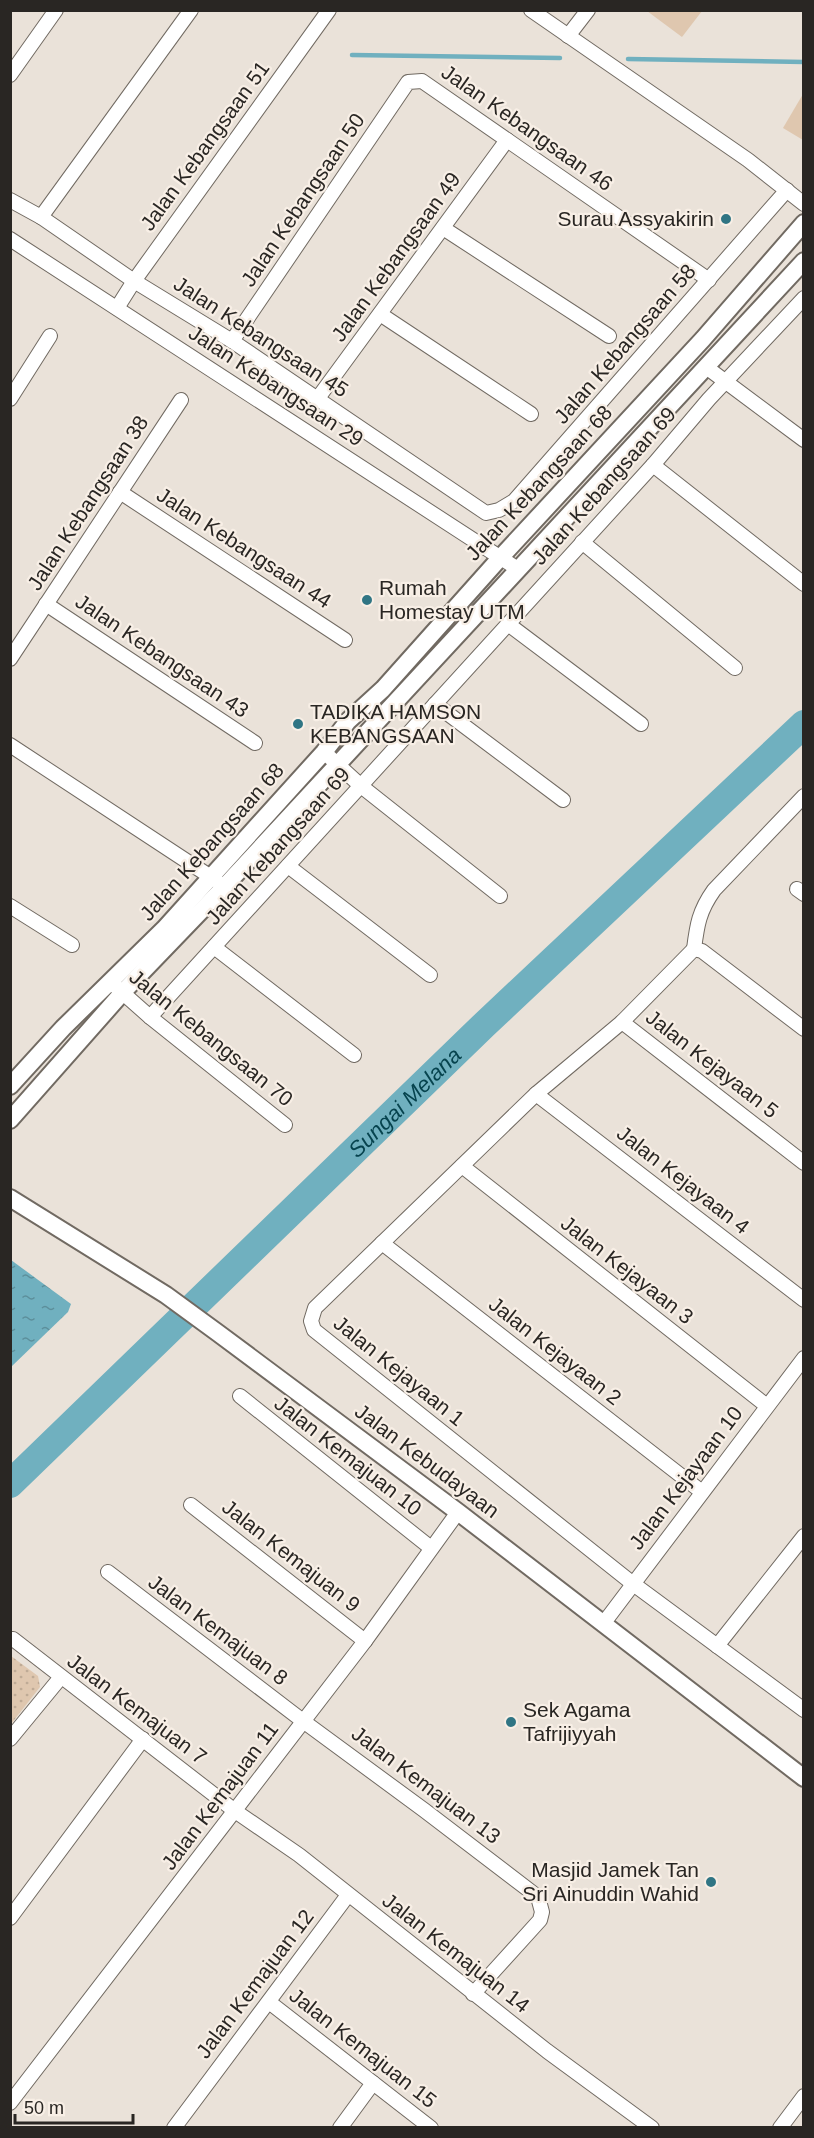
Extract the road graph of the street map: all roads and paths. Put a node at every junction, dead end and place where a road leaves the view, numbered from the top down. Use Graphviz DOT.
graph roads {
  1 [pos="56,10"];
  2 [pos="190,10"];
  3 [pos="329,10"];
  4 [pos="531,10"];
  5 [pos="588,10"];
  6 [pos="568,36"];
  7 [pos="10,75"];
  8 [pos="408,82"];
  9 [pos="507,140"];
  10 [pos="787,190"];
  11 [pos="10,200"];
  12 [pos="804,204"];
  13 [pos="41,218"];
  14 [pos="804,224"];
  15 [pos="443,228"];
  16 [pos="10,239"];
  17 [pos="804,261"];
  18 [pos="709,280"];
  19 [pos="134,281"];
  20 [pos="802,301"];
  21 [pos="117,308"];
  22 [pos="380,314"];
  23 [pos="50,336"];
  24 [pos="609,336"];
  25 [pos="232,341"];
  26 [pos="706,367"];
  27 [pos="725,382"];
  28 [pos="318,398"];
  29 [pos="10,399"];
  30 [pos="181,400"];
  31 [pos="531,414"];
  32 [pos="804,440"];
  33 [pos="653,465"];
  34 [pos="120,492"];
  35 [pos="486,513"];
  36 [pos="582,542"];
  37 [pos="500,558"];
  38 [pos="518,569"];
  39 [pos="804,584"];
  40 [pos="46,604"];
  41 [pos="508,624"];
  42 [pos="345,640"];
  43 [pos="10,659"];
  44 [pos="735,668"];
  45 [pos="435,704"];
  46 [pos="641,724"];
  47 [pos="255,742"];
  48 [pos="10,745"];
  49 [pos="330,758"];
  50 [pos="361,786"];
  51 [pos="804,796"];
  52 [pos="563,800"];
  53 [pos="288,866"];
  54 [pos="218,882"];
  55 [pos="500,896"];
  56 [pos="10,906"];
  57 [pos="72,945"];
  58 [pos="214,948"];
  59 [pos="694,950"];
  60 [pos="430,975"];
  61 [pos="117,987"];
  62 [pos="150,1017"];
  63 [pos="622,1022"];
  64 [pos="804,1029"];
  65 [pos="354,1055"];
  66 [pos="10,1086"];
  67 [pos="536,1094"];
  68 [pos="10,1120"];
  69 [pos="285,1125"];
  70 [pos="804,1163"];
  71 [pos="462,1166"];
  72 [pos="10,1198"];
  73 [pos="382,1243"];
  74 [pos="804,1300"];
  75 [pos="804,1358"];
  76 [pos="240,1396"];
  77 [pos="767,1406"];
  78 [pos="702,1492"];
  79 [pos="191,1505"];
  80 [pos="458,1512"];
  81 [pos="804,1536"];
  82 [pos="431,1548"];
  83 [pos="108,1572"];
  84 [pos="632,1583"];
  85 [pos="603,1624"];
  86 [pos="13,1639"];
  87 [pos="365,1641"];
  88 [pos="717,1646"];
  89 [pos="61,1677"];
  90 [pos="804,1710"];
  91 [pos="303,1721"];
  92 [pos="10,1739"];
  93 [pos="143,1739"];
  94 [pos="804,1778"];
  95 [pos="235,1811"];
  96 [pos="348,1895"];
  97 [pos="10,1918"];
  98 [pos="473,1994"];
  99 [pos="269,2002"];
  100 [pos="373,2083"];
  101 [pos="12,2094"];
  102 [pos="803,2097"];
  103 [pos="174,2127"];
  104 [pos="340,2127"];
  105 [pos="431,2127"];
  106 [pos="652,2127"];
  107 [pos="780,2127"];
  1 -- 7 [label="street"];
  2 -- 13 [label="street"];
  3 -- 19 [label="street, Jalan Kebangsaan 51"];
  4 -- 6 [label="street"];
  5 -- 6 [label="street"];
  6 -- 10 [label="street"];
  8 -- 9 [label="street, Jalan Kebangsaan 46"];
  8 -- 25 [label="street, Jalan Kebangsaan 50"];
  9 -- 15 [label="street, Jalan Kebangsaan 49"];
  9 -- 18 [label="street, Jalan Kebangsaan 46"];
  10 -- 12 [label="street"];
  10 -- 18 [label="street, Jalan Kebangsaan 58"];
  11 -- 13 [label="street, Jalan Kebangsaan 45"];
  13 -- 19 [label="street, Jalan Kebangsaan 45"];
  14 -- 37 [label="street, Jalan Kebangsaan 68"];
  15 -- 22 [label="street, Jalan Kebangsaan 49"];
  15 -- 24 [label="street"];
  16 -- 21 [label="street, Jalan Kebangsaan 29"];
  17 -- 26 [label="street, Jalan Kebangsaan 68"];
  18 -- 35 [label="street, Jalan Kebangsaan 58"];
  19 -- 21 [label="street, Jalan Kebangsaan 51"];
  19 -- 25 [label="street, Jalan Kebangsaan 45"];
  20 -- 27 [label="street, Jalan Kebangsaan 69"];
  21 -- 37 [label="street, Jalan Kebangsaan 29"];
  22 -- 28 [label="street, Jalan Kebangsaan 49"];
  22 -- 31 [label="street"];
  23 -- 29 [label="street"];
  25 -- 28 [label="street, Jalan Kebangsaan 45"];
  26 -- 27 [label="street"];
  26 -- 38 [label="street, Jalan Kebangsaan 68"];
  27 -- 32 [label="street"];
  27 -- 33 [label="street, Jalan Kebangsaan 69"];
  28 -- 35 [label="street, Jalan Kebangsaan 45"];
  30 -- 34 [label="street, Jalan Kebangsaan 38"];
  33 -- 36 [label="street, Jalan Kebangsaan 69"];
  33 -- 39 [label="street"];
  34 -- 40 [label="street, Jalan Kebangsaan 38"];
  34 -- 42 [label="street, Jalan Kebangsaan 44"];
  36 -- 41 [label="street, Jalan Kebangsaan 69"];
  36 -- 44 [label="street"];
  37 -- 38 [label="street, Jalan Kebangsaan 29"];
  37 -- 49 [label="street, Jalan Kebangsaan 68"];
  38 -- 49 [label="street, Jalan Kebangsaan 68"];
  40 -- 43 [label="street, Jalan Kebangsaan 38"];
  40 -- 47 [label="street, Jalan Kebangsaan 43"];
  41 -- 45 [label="street, Jalan Kebangsaan 69"];
  41 -- 46 [label="street"];
  45 -- 50 [label="street, Jalan Kebangsaan 69"];
  45 -- 52 [label="street"];
  48 -- 54 [label="street"];
  49 -- 50 [label="street"];
  49 -- 54 [label="street, Jalan Kebangsaan 68"];
  50 -- 53 [label="street, Jalan Kebangsaan 69"];
  50 -- 55 [label="street"];
  51 -- 59 [label="street"];
  53 -- 58 [label="street, Jalan Kebangsaan 69"];
  53 -- 60 [label="street"];
  54 -- 61 [label="street, Jalan Kebangsaan 68"];
  56 -- 57 [label="street"];
  58 -- 62 [label="street, Jalan Kebangsaan 69"];
  58 -- 65 [label="street"];
  59 -- 63 [label="street"];
  59 -- 64 [label="street"];
  61 -- 62 [label="street, Jalan Kebangsaan 70"];
  61 -- 66 [label="street, Jalan Kebangsaan 68"];
  61 -- 68 [label="street, Jalan Kebangsaan 68"];
  62 -- 69 [label="street, Jalan Kebangsaan 70"];
  63 -- 67 [label="street, Jalan Kejayaan 1"];
  63 -- 70 [label="street, Jalan Kejayaan 5"];
  67 -- 71 [label="street, Jalan Kejayaan 1"];
  67 -- 74 [label="street, Jalan Kejayaan 4"];
  71 -- 73 [label="street, Jalan Kejayaan 1"];
  71 -- 77 [label="street, Jalan Kejayaan 3"];
  72 -- 80 [label="street, Jalan Kebudayaan"];
  73 -- 78 [label="street, Jalan Kejayaan 2"];
  73 -- 84 [label="street, Jalan Kejayaan 1"];
  75 -- 77 [label="street, Jalan Kejayaan 10"];
  76 -- 82 [label="street, Jalan Kemajuan 10"];
  77 -- 78 [label="street, Jalan Kejayaan 10"];
  78 -- 84 [label="street, Jalan Kejayaan 10"];
  79 -- 87 [label="street, Jalan Kemajuan 9"];
  80 -- 82 [label="street, Jalan Kemajuan 11"];
  80 -- 85 [label="street, Jalan Kebudayaan"];
  81 -- 88 [label="street"];
  82 -- 87 [label="street, Jalan Kemajuan 11"];
  83 -- 91 [label="street, Jalan Kemajuan 8"];
  84 -- 85 [label="street, Jalan Kejayaan 10"];
  84 -- 88 [label="street"];
  85 -- 94 [label="street, Jalan Kebudayaan"];
  86 -- 89 [label="street, Jalan Kemajuan 7"];
  87 -- 91 [label="street, Jalan Kemajuan 11"];
  88 -- 90 [label="street"];
  89 -- 92 [label="street"];
  89 -- 93 [label="street, Jalan Kemajuan 7"];
  91 -- 95 [label="street, Jalan Kemajuan 11"];
  91 -- 98 [label="street, Jalan Kemajuan 13"];
  93 -- 95 [label="street, Jalan Kemajuan 7"];
  93 -- 97 [label="street"];
  95 -- 96 [label="street, Jalan Kemajuan 14"];
  95 -- 101 [label="street, Jalan Kemajuan 11"];
  96 -- 98 [label="street, Jalan Kemajuan 14"];
  96 -- 99 [label="street, Jalan Kemajuan 12"];
  98 -- 106 [label="street, Jalan Kemajuan 14"];
  99 -- 100 [label="street, Jalan Kemajuan 15"];
  99 -- 103 [label="street, Jalan Kemajuan 12"];
  100 -- 104 [label="street"];
  100 -- 105 [label="street, Jalan Kemajuan 15"];
  102 -- 107 [label="street"];
}
